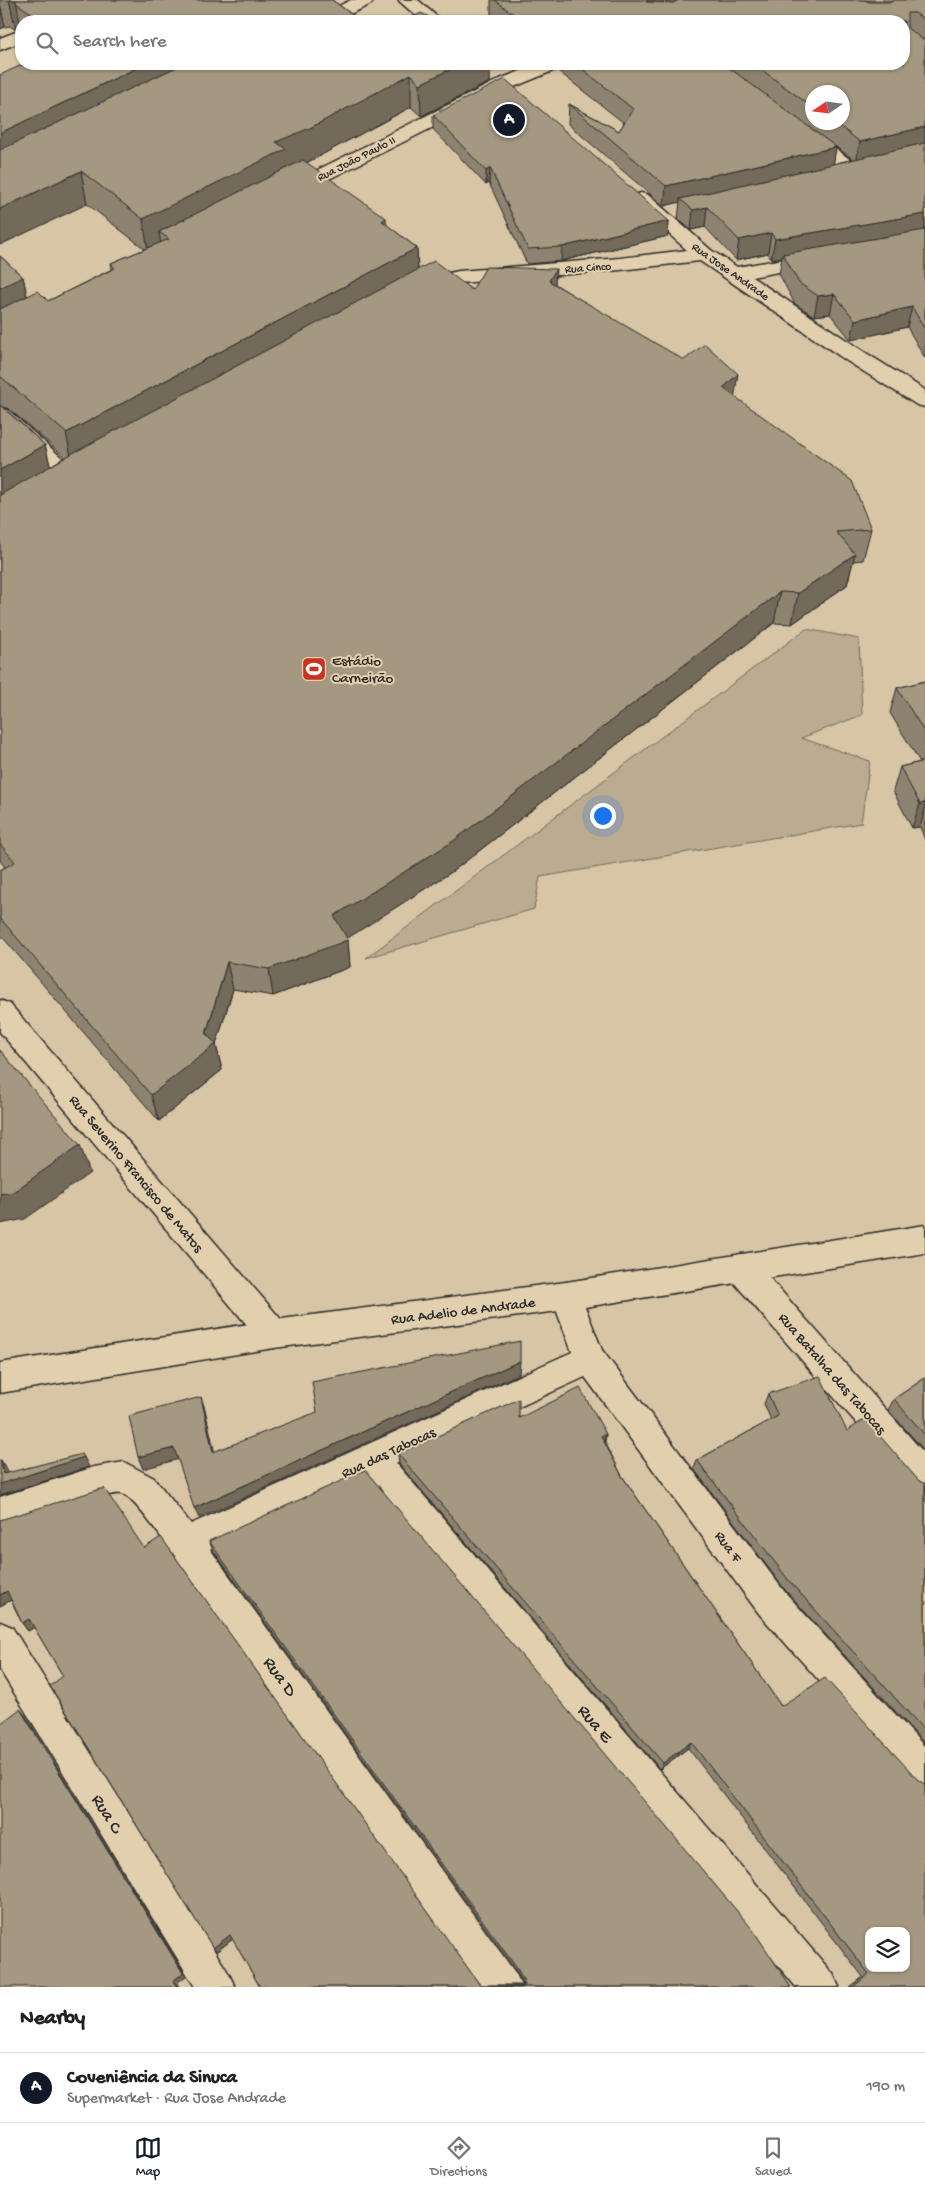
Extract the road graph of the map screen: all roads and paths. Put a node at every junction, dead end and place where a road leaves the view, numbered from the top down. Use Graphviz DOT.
graph roads {
  1 [pos="365,0"];
  2 [pos="408,0"];
  3 [pos="334,15"];
  4 [pos="426,15"];
  5 [pos="15,38"];
  6 [pos="0,45"];
  7 [pos="538,70"];
  8 [pos="790,123"];
  9 [pos="834,176"];
  10 [pos="623,184"];
  11 [pos="276,198"];
  12 [pos="704,254"];
  13 [pos="839,256"];
  14 [pos="734,274"];
  15 [pos="408,297"];
  16 [pos="925,400"];
  17 [pos="0,414"];
  18 [pos="71,478"];
  19 [pos="0,1012"];
  20 [pos="925,1239"];
  21 [pos="741,1268"];
  22 [pos="566,1296"];
  23 [pos="274,1334"];
  24 [pos="590,1359"];
  25 [pos="0,1378"];
  26 [pos="372,1459"];
  27 [pos="925,1478"];
  28 [pos="0,1513"];
  29 [pos="186,1543"];
  30 [pos="0,1638"];
  31 [pos="925,1773"];
  32 [pos="216,1987"];
  33 [pos="503,1987"];
  34 [pos="820,1987"];
  1 -- 3 [label="street"];
  2 -- 4 [label="street"];
  5 -- 6 [label="street"];
  7 -- 11 [label="street, Rua João Paulo II"];
  8 -- 9 [label="street"];
  10 -- 12 [label="street, Rua Jose Andrade"];
  12 -- 14 [label="street, Rua Jose Andrade"];
  12 -- 15 [label="street, Rua Cinco"];
  13 -- 14 [label="street"];
  14 -- 16 [label="street, Rua Jose Andrade"];
  17 -- 18 [label="street"];
  19 -- 23 [label="street, Rua Severino Francisco de Matos"];
  20 -- 21 [label="street, Rua Adelio de Andrade"];
  21 -- 22 [label="street, Rua Adelio de Andrade"];
  21 -- 27 [label="street, Rua Batalha das Tabocas"];
  22 -- 23 [label="street, Rua Adelio de Andrade"];
  22 -- 24 [label="street, Rua F"];
  23 -- 25 [label="street, Rua Adelio de Andrade"];
  24 -- 26 [label="street, Rua das Tabocas"];
  24 -- 31 [label="street, Rua F"];
  26 -- 29 [label="street, Rua das Tabocas"];
  26 -- 34 [label="street, Rua E"];
  28 -- 29 [label="street, Rua D"];
  29 -- 33 [label="street, Rua D"];
  30 -- 32 [label="street, Rua C"];
}
